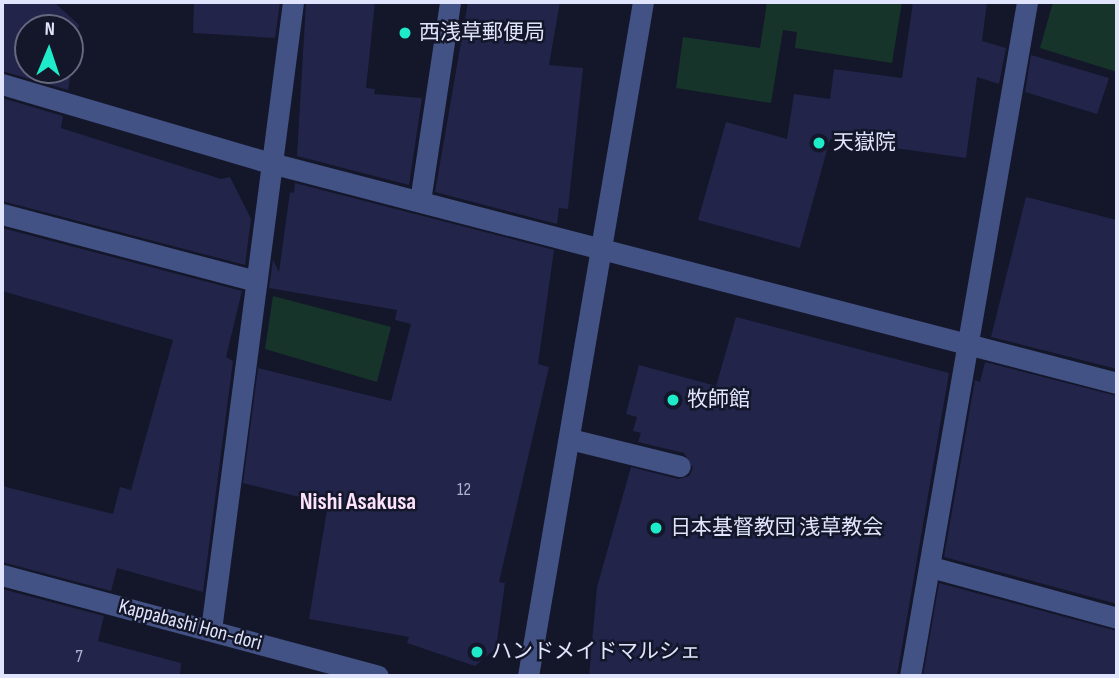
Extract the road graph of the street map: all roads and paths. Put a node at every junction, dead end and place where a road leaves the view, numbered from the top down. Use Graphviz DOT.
graph roads {
  1 [pos="293,2"];
  2 [pos="450,2"];
  3 [pos="643,2"];
  4 [pos="1027,2"];
  5 [pos="2,84"];
  6 [pos="271,163"];
  7 [pos="420,201"];
  8 [pos="2,214"];
  9 [pos="603,250"];
  10 [pos="256,281"];
  11 [pos="968,341"];
  12 [pos="1117,383"];
  13 [pos="570,439"];
  14 [pos="680,466"];
  15 [pos="931,567"];
  16 [pos="2,575"];
  17 [pos="1117,618"];
  18 [pos="211,629"];
  19 [pos="378,676"];
  20 [pos="528,676"];
  21 [pos="910,676"];
  1 -- 6 [label="street"];
  2 -- 7 [label="street"];
  3 -- 9 [label="street"];
  4 -- 11 [label="street"];
  5 -- 6 [label="street"];
  6 -- 7 [label="street"];
  6 -- 10 [label="street"];
  7 -- 9 [label="street"];
  8 -- 10 [label="street"];
  9 -- 11 [label="street"];
  9 -- 13 [label="street"];
  10 -- 18 [label="street"];
  11 -- 12 [label="street"];
  11 -- 15 [label="street"];
  13 -- 14 [label="street"];
  13 -- 20 [label="street"];
  15 -- 17 [label="street"];
  15 -- 21 [label="street"];
  16 -- 18 [label="street, Kappabashi Hon-dori"];
  18 -- 19 [label="street, Kappabashi Hon-dori"];
}
